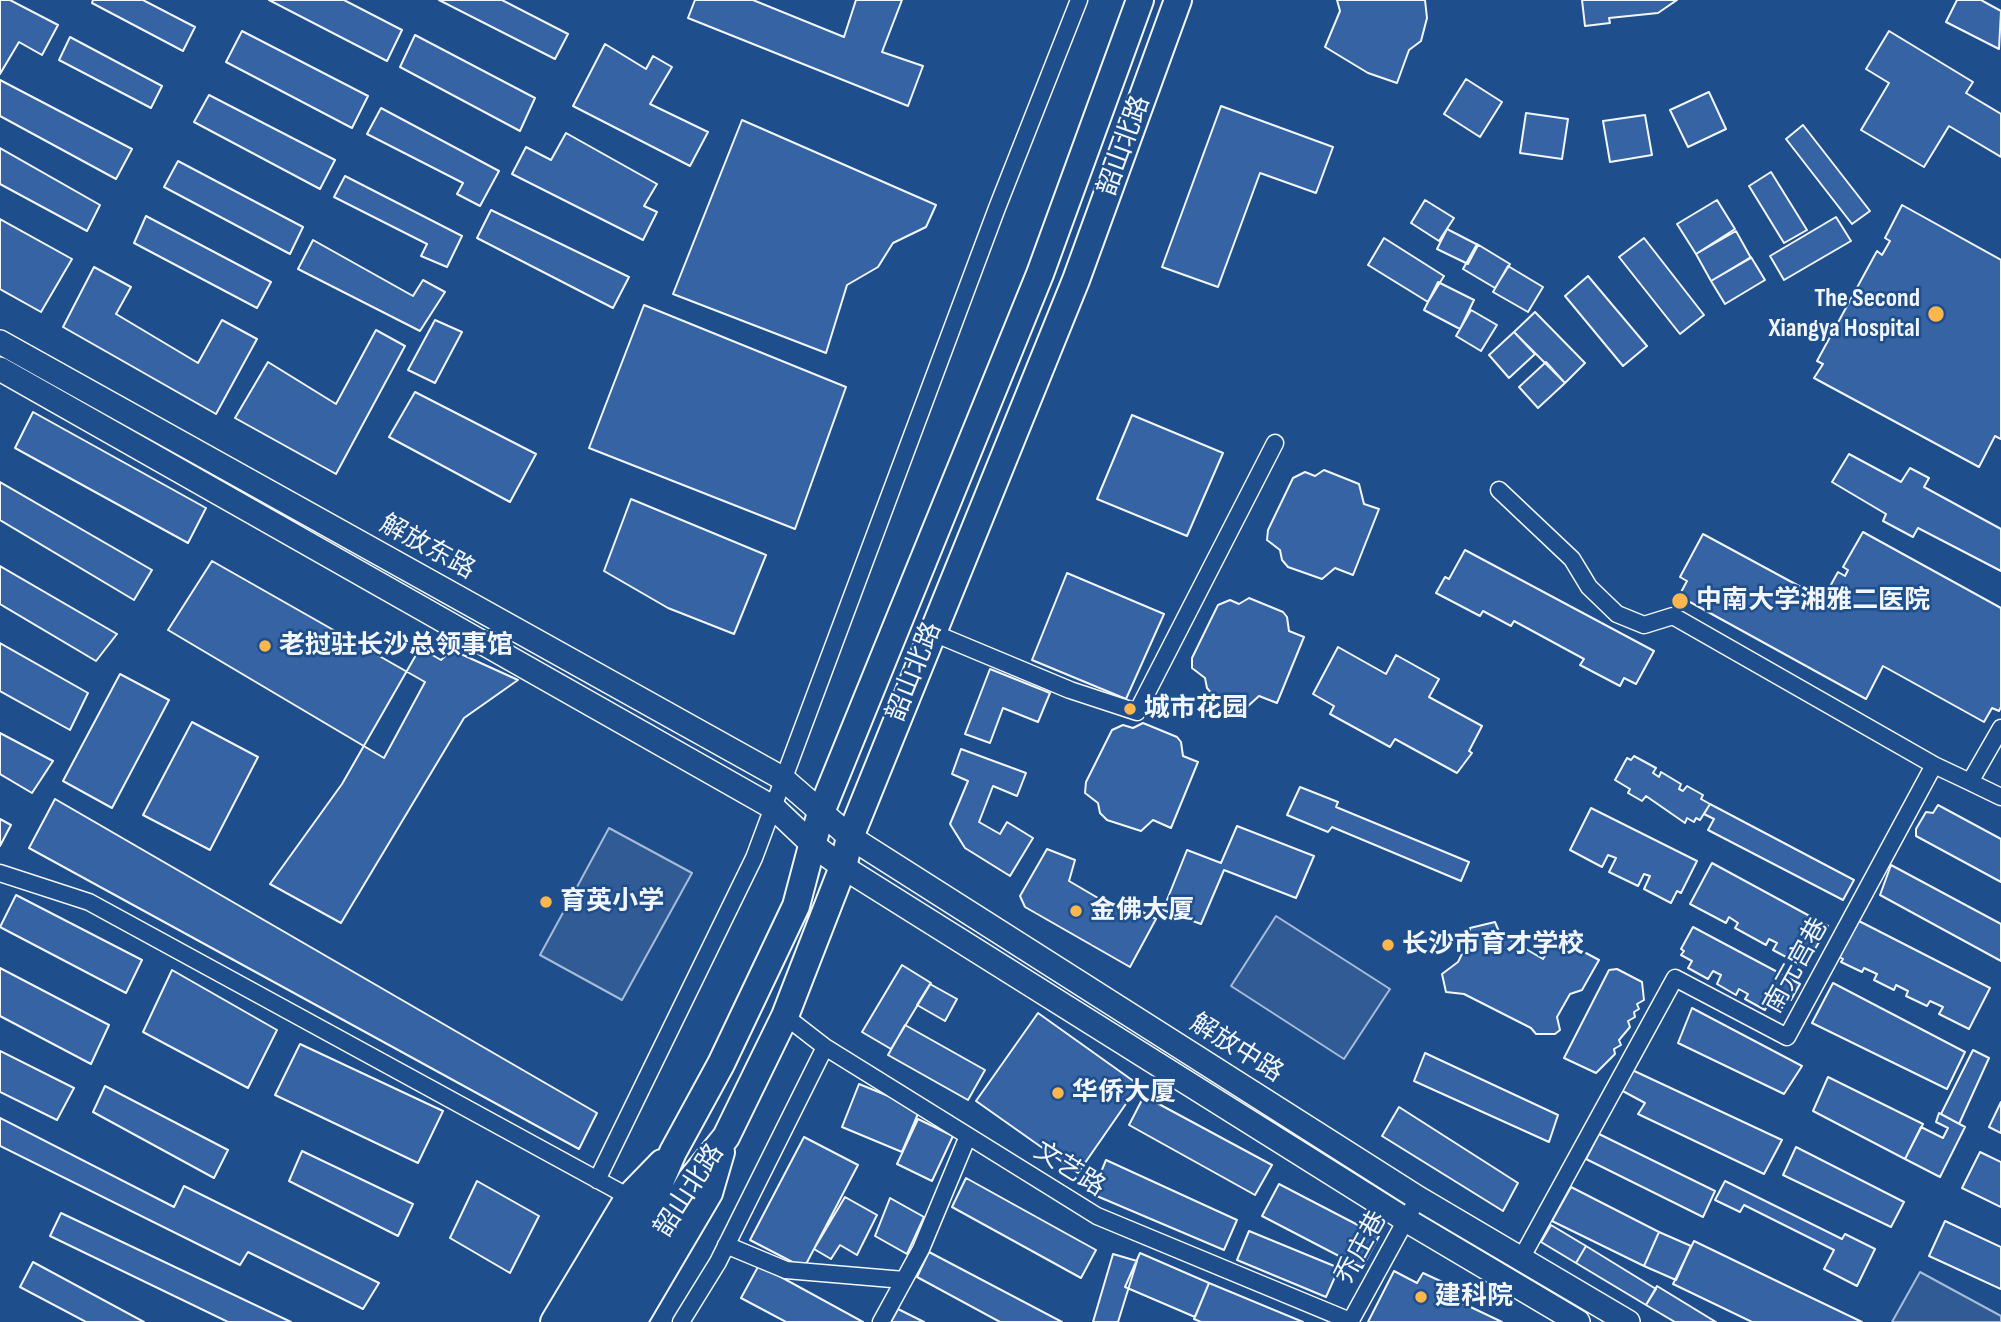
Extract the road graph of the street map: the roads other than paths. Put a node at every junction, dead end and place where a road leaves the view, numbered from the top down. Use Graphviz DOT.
graph roads {
  1 [pos="1079,0"];
  2 [pos="1140,0"];
  3 [pos="1178,0"];
  4 [pos="0,342"];
  5 [pos="0,369"];
  6 [pos="1275,443"];
  7 [pos="1499,490"];
  8 [pos="931,632"];
  9 [pos="2001,728"];
  10 [pos="1934,765"];
  11 [pos="782,778"];
  12 [pos="1970,782"];
  13 [pos="2001,797"];
  14 [pos="775,808"];
  15 [pos="821,812"];
  16 [pos="850,837"];
  17 [pos="813,845"];
  18 [pos="843,867"];
  19 [pos="0,873"];
  20 [pos="785,1016"];
  21 [pos="825,1046"];
  22 [pos="968,1136"];
  23 [pos="726,1137"];
  24 [pos="673,1152"];
  25 [pos="597,1180"];
  26 [pos="629,1197"];
  27 [pos="1418,1198"];
  28 [pos="1406,1220"];
  29 [pos="726,1245"];
  30 [pos="1522,1257"];
  31 [pos="904,1280"];
  32 [pos="571,1294"];
  33 [pos="542,1322"];
  34 [pos="554,1322"];
  35 [pos="580,1322"];
  36 [pos="608,1322"];
  37 [pos="633,1322"];
  38 [pos="681,1322"];
  39 [pos="881,1322"];
  40 [pos="1350,1322"];
  41 [pos="1578,1322"];
  42 [pos="1628,1322"];
  1 -- 11 [label="street"];
  2 -- 15 [label="main road, 韶山北路"];
  3 -- 8 [label="main road, 韶山北路"];
  4 -- 11 [label="main road, 解放东路"];
  5 -- 14 [label="main road, 解放东路"];
  6 -- 8 [label="street"];
  7 -- 10 [label="street"];
  8 -- 16 [label="main road, 韶山北路"];
  9 -- 12 [label="street"];
  10 -- 12 [label="street"];
  10 -- 30 [label="street, 南元宫巷"];
  11 -- 14 [label="street"];
  11 -- 15 [label="main road, 解放东路"];
  12 -- 13 [label="street"];
  14 -- 17 [label="main road, 解放东路"];
  14 -- 25 [label="street"];
  15 -- 16 [label="main road, 解放中路"];
  15 -- 17 [label="main road, 韶山北路"];
  16 -- 18 [label="main road, 韶山北路"];
  16 -- 27 [label="main road, 解放中路"];
  17 -- 18 [label="main road, 解放中路"];
  17 -- 24 [label="main road, 韶山北路"];
  18 -- 20 [label="main road, 韶山北路"];
  18 -- 28 [label="main road, 解放中路"];
  19 -- 25 [label="street"];
  20 -- 21 [label="street, 文艺路"];
  20 -- 23 [label="main road, 韶山北路"];
  21 -- 22 [label="street, 文艺路"];
  21 -- 29 [label="street"];
  22 -- 31 [label="street"];
  22 -- 40 [label="street, 文艺路"];
  23 -- 36 [label="main road, 韶山北路"];
  23 -- 37 [label="main road"];
  24 -- 26 [label="main road"];
  24 -- 35 [label="main road, 韶山北路"];
  25 -- 26 [label="street"];
  26 -- 32 [label="main road"];
  27 -- 28 [label="street, 乔庄巷"];
  27 -- 30 [label="main road, 解放中路"];
  28 -- 40 [label="street, 乔庄巷"];
  28 -- 41 [label="main road, 解放中路"];
  29 -- 31 [label="street"];
  29 -- 38 [label="street"];
  30 -- 42 [label="main road, 解放中路"];
  31 -- 39 [label="street"];
  32 -- 33 [label="main road"];
  32 -- 34 [label="main road"];
}
